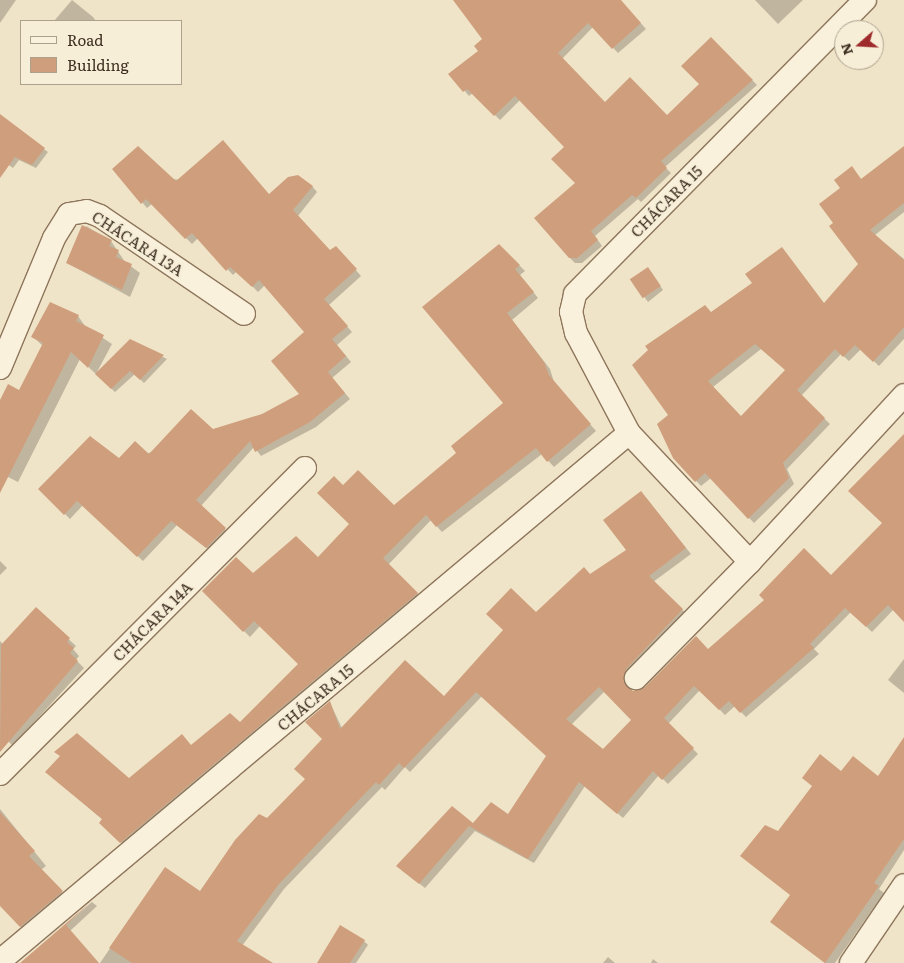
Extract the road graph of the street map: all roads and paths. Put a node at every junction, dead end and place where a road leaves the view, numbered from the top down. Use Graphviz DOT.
graph roads {
  1 [pos="865,0"];
  2 [pos="244,314"];
  3 [pos="0,368"];
  4 [pos="904,395"];
  5 [pos="629,433"];
  6 [pos="304,468"];
  7 [pos="750,562"];
  8 [pos="636,678"];
  9 [pos="0,774"];
  10 [pos="904,885"];
  11 [pos="0,961"];
  12 [pos="851,963"];
  1 -- 5 [label="street, CHÁCARA 15"];
  2 -- 3 [label="street, CHÁCARA 13A"];
  4 -- 7 [label="street"];
  5 -- 7 [label="street, CHÁCARA 15"];
  5 -- 11 [label="street, CHÁCARA 15"];
  6 -- 9 [label="street, CHÁCARA 14A"];
  7 -- 8 [label="street"];
  10 -- 12 [label="street"];
}
